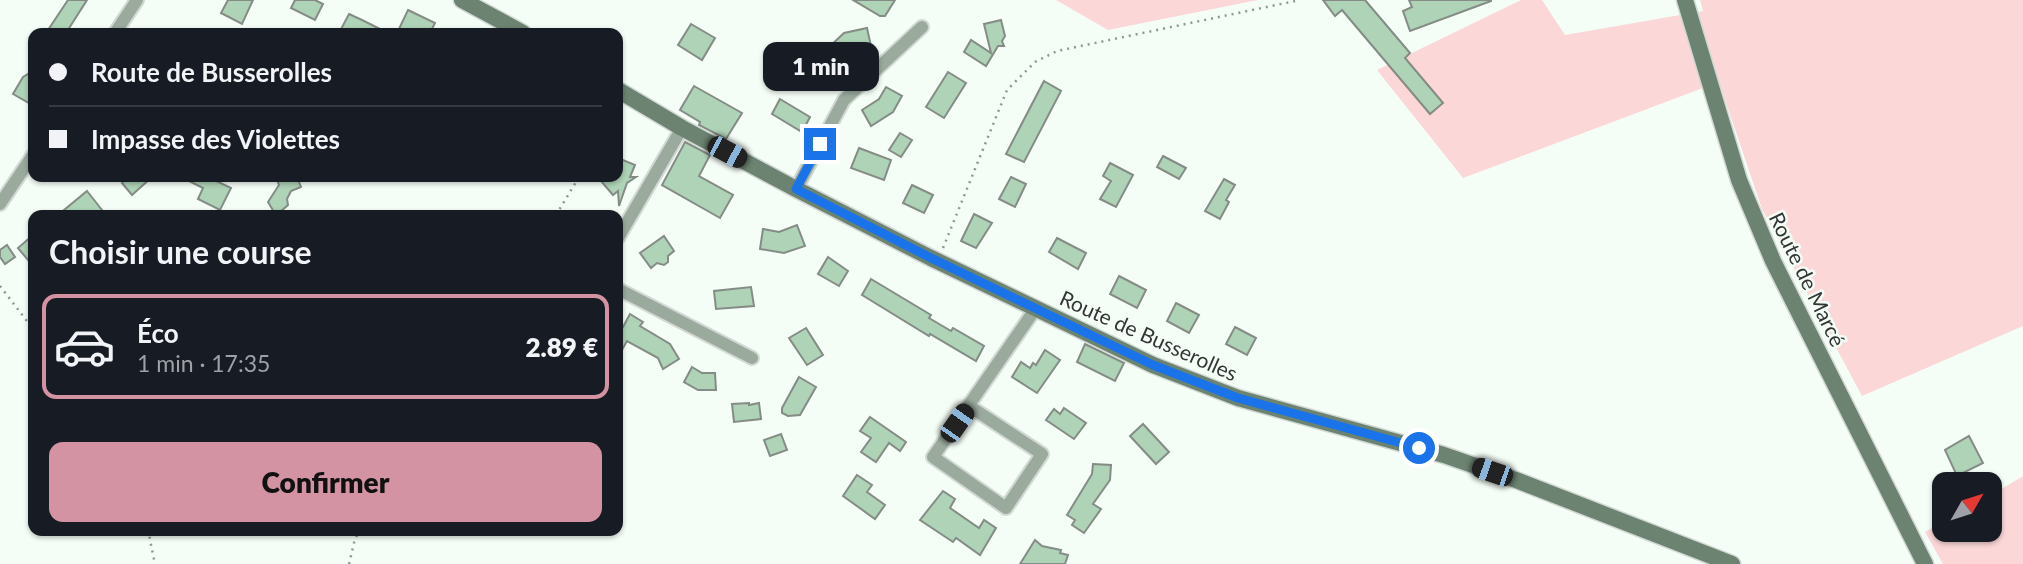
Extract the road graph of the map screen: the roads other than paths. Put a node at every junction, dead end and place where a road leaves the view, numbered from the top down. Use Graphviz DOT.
graph roads {
  1 [pos="137,0"];
  2 [pos="463,0"];
  3 [pos="1685,0"];
  4 [pos="922,27"];
  5 [pos="118,28"];
  6 [pos="514,28"];
  7 [pos="623,93"];
  8 [pos="682,128"];
  9 [pos="28,162"];
  10 [pos="796,189"];
  11 [pos="0,204"];
  12 [pos="623,229"];
  13 [pos="623,292"];
  14 [pos="1036,308"];
  15 [pos="752,358"];
  16 [pos="969,406"];
  17 [pos="1732,564"];
  18 [pos="1925,564"];
  1 -- 5 [label="street"];
  2 -- 6 [label="main road"];
  3 -- 18 [label="main road, Route de Marcé"];
  4 -- 10 [label="street"];
  7 -- 8 [label="main road, Route de Busserolles"];
  8 -- 10 [label="main road, Route de Busserolles"];
  8 -- 12 [label="street"];
  9 -- 11 [label="street"];
  10 -- 14 [label="main road, Route de Busserolles"];
  13 -- 15 [label="street"];
  14 -- 16 [label="street"];
  14 -- 17 [label="main road, Route de Busserolles"];
  16 -- 16 [label="street"];
}
